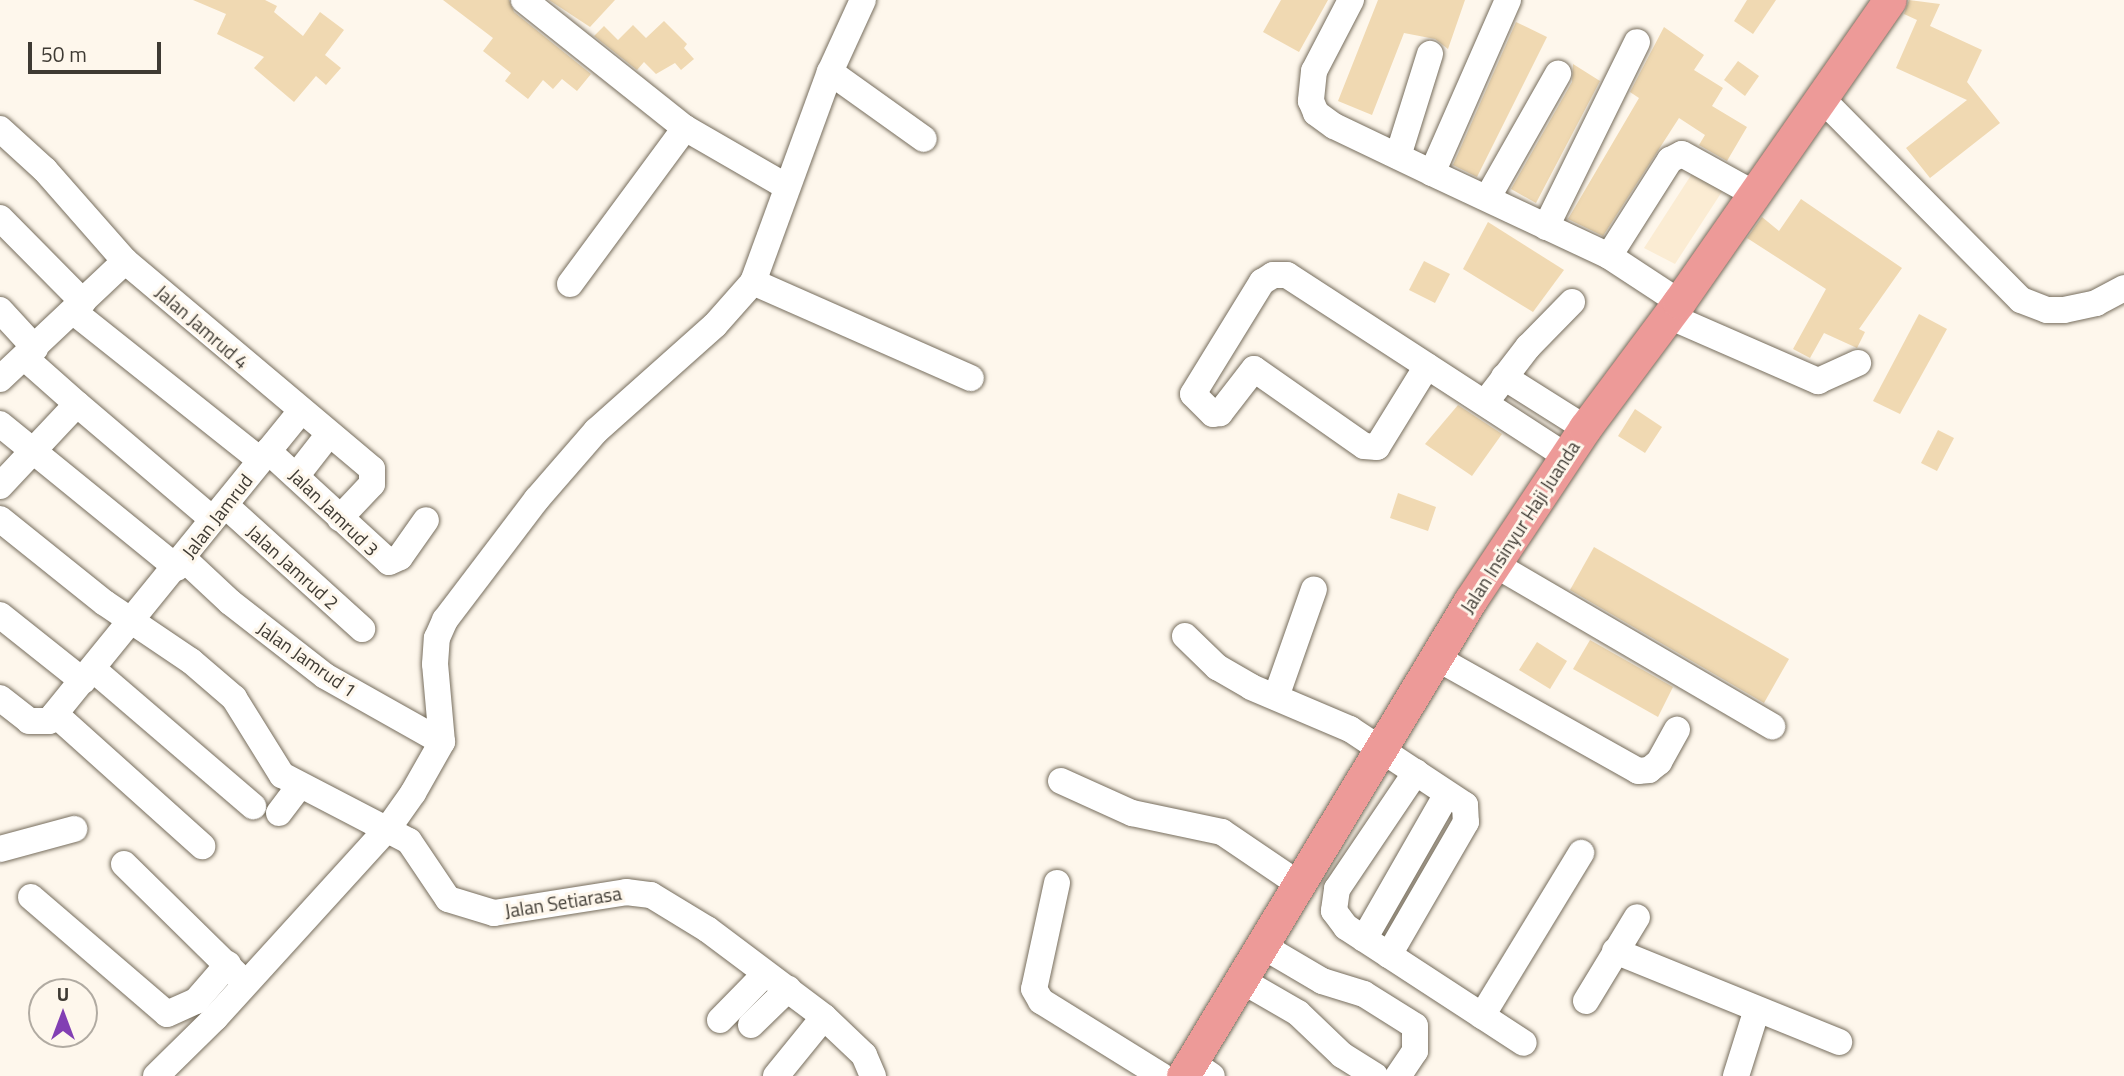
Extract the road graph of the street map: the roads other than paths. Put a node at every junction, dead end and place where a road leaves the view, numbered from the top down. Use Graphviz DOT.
graph roads {
  1 [pos="524,0"];
  2 [pos="863,0"];
  3 [pos="1350,0"];
  4 [pos="1508,0"];
  5 [pos="1890,0"];
  6 [pos="1637,42"];
  7 [pos="1430,54"];
  8 [pos="830,72"];
  9 [pos="1558,74"];
  10 [pos="1823,100"];
  11 [pos="685,128"];
  12 [pos="1,129"];
  13 [pos="924,139"];
  14 [pos="1398,156"];
  15 [pos="1432,173"];
  16 [pos="787,187"];
  17 [pos="1753,193"];
  18 [pos="1488,197"];
  19 [pos="0,218"];
  20 [pos="1546,227"];
  21 [pos="1609,256"];
  22 [pos="125,261"];
  23 [pos="753,282"];
  24 [pos="570,284"];
  25 [pos="2124,288"];
  26 [pos="1572,302"];
  27 [pos="78,307"];
  28 [pos="1674,309"];
  29 [pos="0,310"];
  30 [pos="1225,344"];
  31 [pos="30,353"];
  32 [pos="1858,363"];
  33 [pos="1427,366"];
  34 [pos="1254,369"];
  35 [pos="1504,377"];
  36 [pos="971,378"];
  37 [pos="0,379"];
  38 [pos="1485,403"];
  39 [pos="77,404"];
  40 [pos="300,411"];
  41 [pos="0,424"];
  42 [pos="1585,429"];
  43 [pos="329,434"];
  44 [pos="32,453"];
  45 [pos="264,455"];
  46 [pos="1566,456"];
  47 [pos="297,475"];
  48 [pos="0,486"];
  49 [pos="219,512"];
  50 [pos="340,518"];
  51 [pos="0,519"];
  52 [pos="426,520"];
  53 [pos="181,563"];
  54 [pos="1496,565"];
  55 [pos="1314,589"];
  56 [pos="0,615"];
  57 [pos="131,619"];
  58 [pos="362,629"];
  59 [pos="1185,636"];
  60 [pos="1435,657"];
  61 [pos="88,675"];
  62 [pos="1276,697"];
  63 [pos="0,698"];
  64 [pos="55,714"];
  65 [pos="1772,726"];
  66 [pos="1677,730"];
  67 [pos="442,742"];
  68 [pos="1378,747"];
  69 [pos="1416,772"];
  70 [pos="1061,781"];
  71 [pos="299,786"];
  72 [pos="1447,794"];
  73 [pos="253,806"];
  74 [pos="279,813"];
  75 [pos="389,827"];
  76 [pos="74,829"];
  77 [pos="1,846"];
  78 [pos="202,846"];
  79 [pos="1581,853"];
  80 [pos="124,864"];
  81 [pos="1057,883"];
  82 [pos="1300,885"];
  83 [pos="31,897"];
  84 [pos="1637,917"];
  85 [pos="1364,939"];
  86 [pos="1261,945"];
  87 [pos="1615,951"];
  88 [pos="1389,955"];
  89 [pos="228,964"];
  90 [pos="765,974"];
  91 [pos="1241,980"];
  92 [pos="1322,981"];
  93 [pos="245,984"];
  94 [pos="788,989"];
  95 [pos="1586,1001"];
  96 [pos="1756,1012"];
  97 [pos="1298,1013"];
  98 [pos="1482,1016"];
  99 [pos="824,1017"];
  100 [pos="720,1020"];
  101 [pos="751,1025"];
  102 [pos="1839,1042"];
  103 [pos="1524,1043"];
  104 [pos="1187,1073"];
  105 [pos="156,1076"];
  106 [pos="776,1076"];
  107 [pos="873,1076"];
  108 [pos="1375,1076"];
  109 [pos="1398,1076"];
  110 [pos="1736,1076"];
  1 -- 11 [label="street"];
  2 -- 8 [label="street"];
  3 -- 14 [label="street"];
  4 -- 15 [label="street"];
  5 -- 10 [label="main road, Jalan Insinyur Haji Juanda"];
  6 -- 20 [label="street"];
  7 -- 14 [label="street"];
  8 -- 13 [label="street"];
  8 -- 16 [label="street"];
  9 -- 18 [label="street"];
  10 -- 17 [label="main road, Jalan Insinyur Haji Juanda"];
  10 -- 25 [label="street"];
  11 -- 16 [label="street"];
  11 -- 24 [label="street"];
  12 -- 22 [label="street, Jalan Jamrud 4"];
  14 -- 15 [label="street"];
  15 -- 18 [label="street"];
  16 -- 23 [label="street"];
  17 -- 21 [label="street"];
  17 -- 28 [label="main road, Jalan Insinyur Haji Juanda"];
  18 -- 20 [label="street"];
  19 -- 27 [label="street, Jalan Jamrud 3"];
  20 -- 21 [label="street"];
  21 -- 28 [label="street"];
  22 -- 27 [label="street"];
  22 -- 40 [label="street, Jalan Jamrud 4"];
  23 -- 36 [label="street"];
  23 -- 67 [label="street"];
  26 -- 35 [label="street"];
  27 -- 31 [label="street"];
  27 -- 45 [label="street, Jalan Jamrud 3"];
  28 -- 32 [label="street"];
  28 -- 42 [label="main road, Jalan Insinyur Haji Juanda"];
  29 -- 31 [label="street, Jalan Jamrud 2"];
  30 -- 33 [label="street"];
  30 -- 34 [label="street"];
  30 -- 34 [label="street"];
  31 -- 37 [label="street"];
  31 -- 39 [label="street, Jalan Jamrud 2"];
  33 -- 34 [label="street"];
  33 -- 38 [label="street"];
  35 -- 38 [label="street"];
  35 -- 42 [label="street"];
  38 -- 46 [label="street"];
  39 -- 44 [label="street"];
  39 -- 49 [label="street, Jalan Jamrud 2"];
  40 -- 43 [label="street, Jalan Jamrud 4"];
  40 -- 45 [label="street, Jalan Jamrud"];
  41 -- 44 [label="street, Jalan Jamrud 1"];
  42 -- 46 [label="main road, Jalan Insinyur Haji Juanda"];
  43 -- 47 [label="street"];
  43 -- 50 [label="street, Jalan Jamrud 4"];
  44 -- 48 [label="street"];
  44 -- 53 [label="street, Jalan Jamrud 1"];
  45 -- 47 [label="street, Jalan Jamrud 3"];
  45 -- 49 [label="street, Jalan Jamrud"];
  46 -- 54 [label="main road, Jalan Insinyur Haji Juanda"];
  47 -- 50 [label="street, Jalan Jamrud 3"];
  49 -- 53 [label="street, Jalan Jamrud"];
  49 -- 58 [label="street, Jalan Jamrud 2"];
  50 -- 52 [label="street, Jalan Jamrud 3"];
  51 -- 57 [label="street, Jalan Setiarasa"];
  53 -- 57 [label="street, Jalan Jamrud"];
  53 -- 67 [label="street, Jalan Jamrud 1"];
  54 -- 60 [label="main road, Jalan Insinyur Haji Juanda"];
  54 -- 65 [label="street"];
  55 -- 62 [label="street"];
  56 -- 61 [label="street"];
  57 -- 61 [label="street, Jalan Jamrud"];
  57 -- 71 [label="street, Jalan Setiarasa"];
  59 -- 62 [label="street"];
  60 -- 66 [label="street"];
  60 -- 68 [label="main road, Jalan Insinyur Haji Juanda"];
  61 -- 64 [label="street, Jalan Jamrud"];
  61 -- 73 [label="street"];
  62 -- 68 [label="street"];
  63 -- 64 [label="street"];
  64 -- 78 [label="street"];
  67 -- 75 [label="street"];
  68 -- 69 [label="street"];
  68 -- 82 [label="main road, Jalan Insinyur Haji Juanda"];
  69 -- 72 [label="street"];
  69 -- 85 [label="street"];
  70 -- 82 [label="street"];
  71 -- 74 [label="street"];
  71 -- 75 [label="street, Jalan Setiarasa"];
  72 -- 85 [label="street"];
  72 -- 88 [label="street"];
  75 -- 90 [label="street, Jalan Setiarasa"];
  75 -- 93 [label="street"];
  76 -- 77 [label="street"];
  79 -- 98 [label="street"];
  80 -- 89 [label="street"];
  81 -- 104 [label="street"];
  82 -- 86 [label="main road, Jalan Insinyur Haji Juanda"];
  83 -- 89 [label="street"];
  84 -- 87 [label="street"];
  85 -- 88 [label="street"];
  86 -- 91 [label="main road, Jalan Insinyur Haji Juanda"];
  86 -- 92 [label="street"];
  87 -- 95 [label="street"];
  87 -- 96 [label="street"];
  88 -- 98 [label="street"];
  89 -- 93 [label="street"];
  90 -- 94 [label="street, Jalan Setiarasa"];
  90 -- 100 [label="street"];
  91 -- 97 [label="street"];
  91 -- 104 [label="main road, Jalan Insinyur Haji Juanda"];
  92 -- 97 [label="street"];
  92 -- 109 [label="street"];
  93 -- 105 [label="street"];
  94 -- 99 [label="street, Jalan Setiarasa"];
  94 -- 101 [label="street"];
  96 -- 102 [label="street"];
  96 -- 110 [label="street"];
  97 -- 108 [label="street"];
  98 -- 103 [label="street"];
  99 -- 106 [label="street"];
  99 -- 107 [label="street, Jalan Setiarasa"];
}
